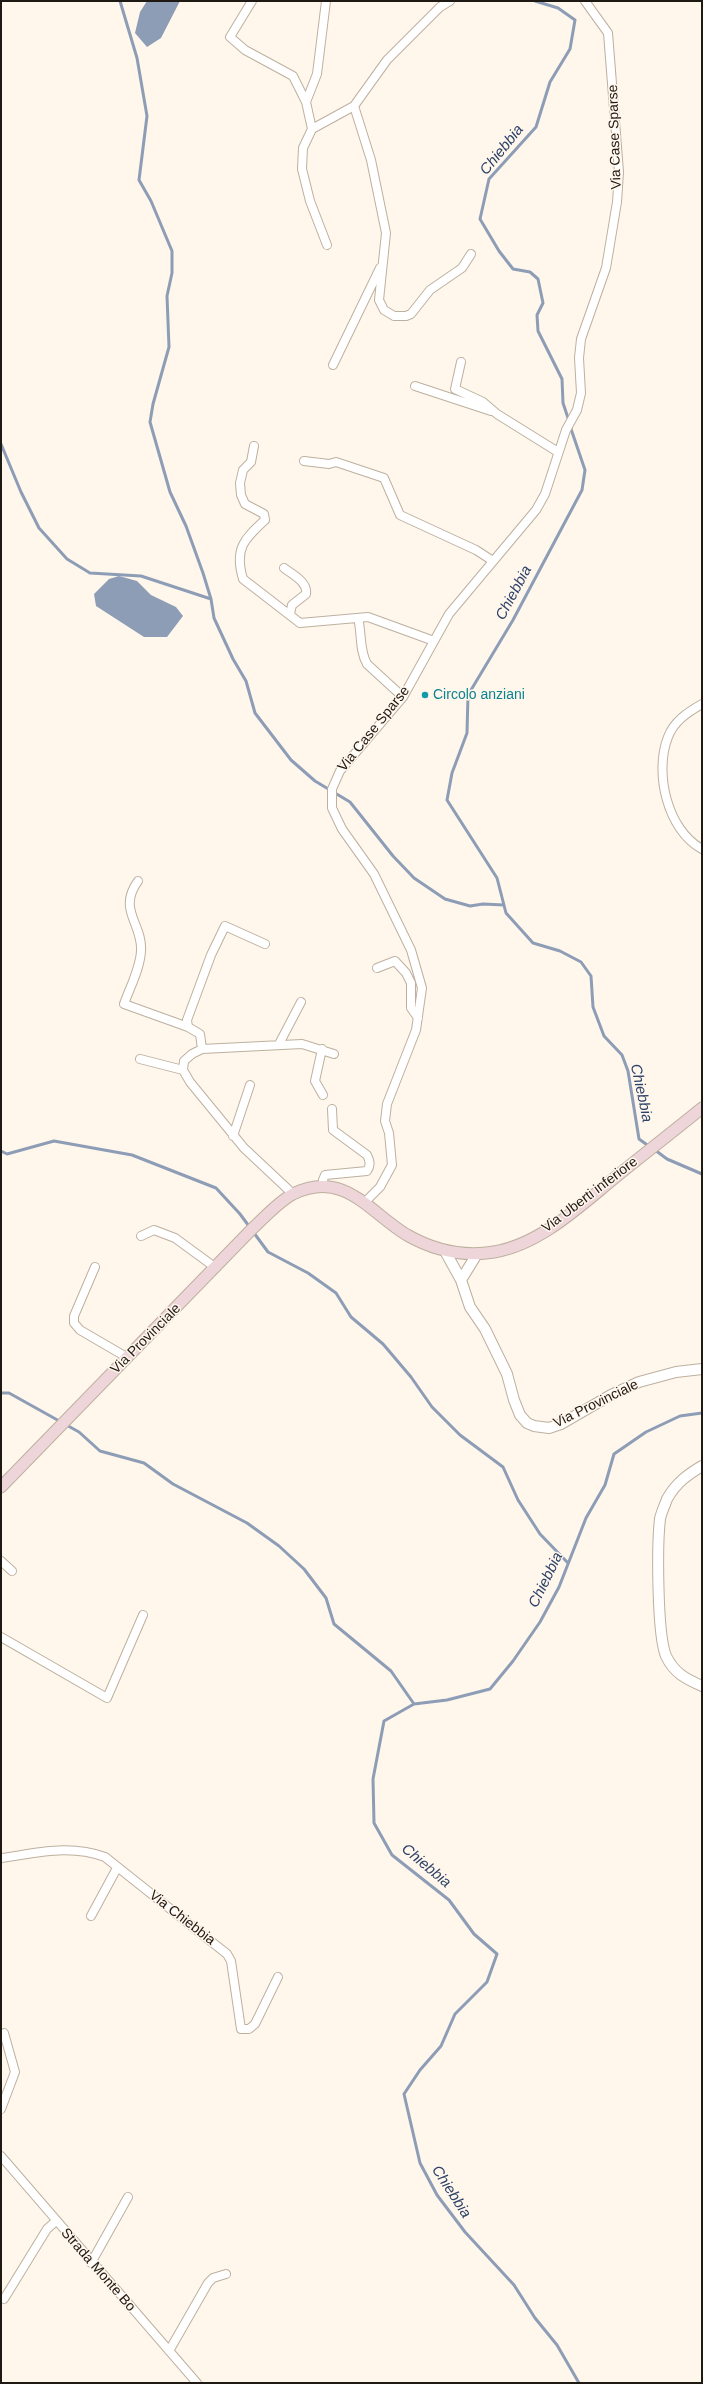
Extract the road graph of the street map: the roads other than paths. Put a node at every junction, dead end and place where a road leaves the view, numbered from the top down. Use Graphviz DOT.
graph roads {
  1 [pos="252,1"];
  2 [pos="326,1"];
  3 [pos="450,1"];
  4 [pos="585,1"];
  5 [pos="306,102"];
  6 [pos="354,106"];
  7 [pos="312,128"];
  8 [pos="327,245"];
  9 [pos="471,254"];
  10 [pos="383,259"];
  11 [pos="461,362"];
  12 [pos="333,365"];
  13 [pos="415,386"];
  14 [pos="497,414"];
  15 [pos="254,446"];
  16 [pos="558,452"];
  17 [pos="304,461"];
  18 [pos="493,561"];
  19 [pos="284,568"];
  20 [pos="290,614"];
  21 [pos="358,618"];
  22 [pos="434,641"];
  23 [pos="403,697"];
  24 [pos="702,704"];
  25 [pos="702,848"];
  26 [pos="138,881"];
  27 [pos="265,944"];
  28 [pos="377,968"];
  29 [pos="301,1002"];
  30 [pos="418,1018"];
  31 [pos="188,1027"];
  32 [pos="279,1044"];
  33 [pos="202,1049"];
  34 [pos="322,1049"];
  35 [pos="334,1054"];
  36 [pos="140,1059"];
  37 [pos="183,1070"];
  38 [pos="250,1085"];
  39 [pos="323,1095"];
  40 [pos="702,1108"];
  41 [pos="332,1109"];
  42 [pos="233,1136"];
  43 [pos="323,1186"];
  44 [pos="293,1194"];
  45 [pos="364,1203"];
  46 [pos="141,1236"];
  47 [pos="445,1251"];
  48 [pos="477,1254"];
  49 [pos="95,1267"];
  50 [pos="216,1268"];
  51 [pos="461,1280"];
  52 [pos="128,1358"];
  53 [pos="702,1369"];
  54 [pos="702,1466"];
  55 [pos="1,1487"];
  56 [pos="1,1561"];
  57 [pos="12,1571"];
  58 [pos="143,1615"];
  59 [pos="1,1637"];
  60 [pos="702,1686"];
  61 [pos="1,1858"];
  62 [pos="118,1868"];
  63 [pos="91,1916"];
  64 [pos="278,1977"];
  65 [pos="4,2033"];
  66 [pos="1,2109"];
  67 [pos="1,2156"];
  68 [pos="128,2197"];
  69 [pos="56,2221"];
  70 [pos="91,2263"];
  71 [pos="226,2274"];
  72 [pos="4,2299"];
  73 [pos="168,2351"];
  74 [pos="197,2383"];
  1 -- 5 [label="street"];
  2 -- 5 [label="street"];
  3 -- 6 [label="street"];
  4 -- 16 [label="street, Via Case Sparse"];
  5 -- 7 [label="street"];
  6 -- 7 [label="street"];
  6 -- 10 [label="street"];
  7 -- 8 [label="street"];
  9 -- 10 [label="street"];
  10 -- 12 [label="street"];
  11 -- 14 [label="street"];
  13 -- 14 [label="street"];
  14 -- 16 [label="street"];
  15 -- 20 [label="street"];
  16 -- 18 [label="street, Via Case Sparse"];
  17 -- 18 [label="street"];
  18 -- 22 [label="street, Via Case Sparse"];
  19 -- 20 [label="street"];
  20 -- 21 [label="street"];
  21 -- 22 [label="street"];
  21 -- 23 [label="street"];
  22 -- 23 [label="street, Via Case Sparse"];
  23 -- 30 [label="street, Via Case Sparse"];
  24 -- 25 [label="street"];
  26 -- 31 [label="street"];
  27 -- 31 [label="street"];
  28 -- 30 [label="street"];
  29 -- 32 [label="street"];
  30 -- 45 [label="street, Via Case Sparse"];
  31 -- 33 [label="street"];
  32 -- 33 [label="street"];
  32 -- 34 [label="street"];
  33 -- 37 [label="street"];
  34 -- 35 [label="street"];
  34 -- 39 [label="street"];
  36 -- 37 [label="street"];
  37 -- 42 [label="street"];
  38 -- 42 [label="street"];
  40 -- 48 [label="main road, Via Uberti inferiore"];
  41 -- 43 [label="street"];
  42 -- 44 [label="street"];
  43 -- 44 [label="main road, Via Uberti inferiore"];
  43 -- 45 [label="main road, Via Uberti inferiore"];
  44 -- 50 [label="main road, Via Provinciale"];
  45 -- 47 [label="main road, Via Uberti inferiore"];
  46 -- 50 [label="street"];
  47 -- 48 [label="main road, Via Uberti inferiore"];
  47 -- 51 [label="street, Via Provinciale"];
  48 -- 51 [label="street"];
  49 -- 52 [label="street"];
  50 -- 52 [label="main road, Via Provinciale"];
  51 -- 53 [label="street, Via Provinciale"];
  52 -- 55 [label="main road, Via Provinciale"];
  54 -- 60 [label="street"];
  56 -- 57 [label="street"];
  58 -- 59 [label="street"];
  61 -- 62 [label="street, Via Chiebbia"];
  62 -- 63 [label="street"];
  62 -- 64 [label="street, Via Chiebbia"];
  65 -- 66 [label="street"];
  67 -- 69 [label="street, Strada Monte Bo"];
  68 -- 70 [label="street"];
  69 -- 70 [label="street, Strada Monte Bo"];
  69 -- 72 [label="street"];
  70 -- 73 [label="street, Strada Monte Bo"];
  71 -- 73 [label="street"];
  73 -- 74 [label="street, Strada Monte Bo"];
}
